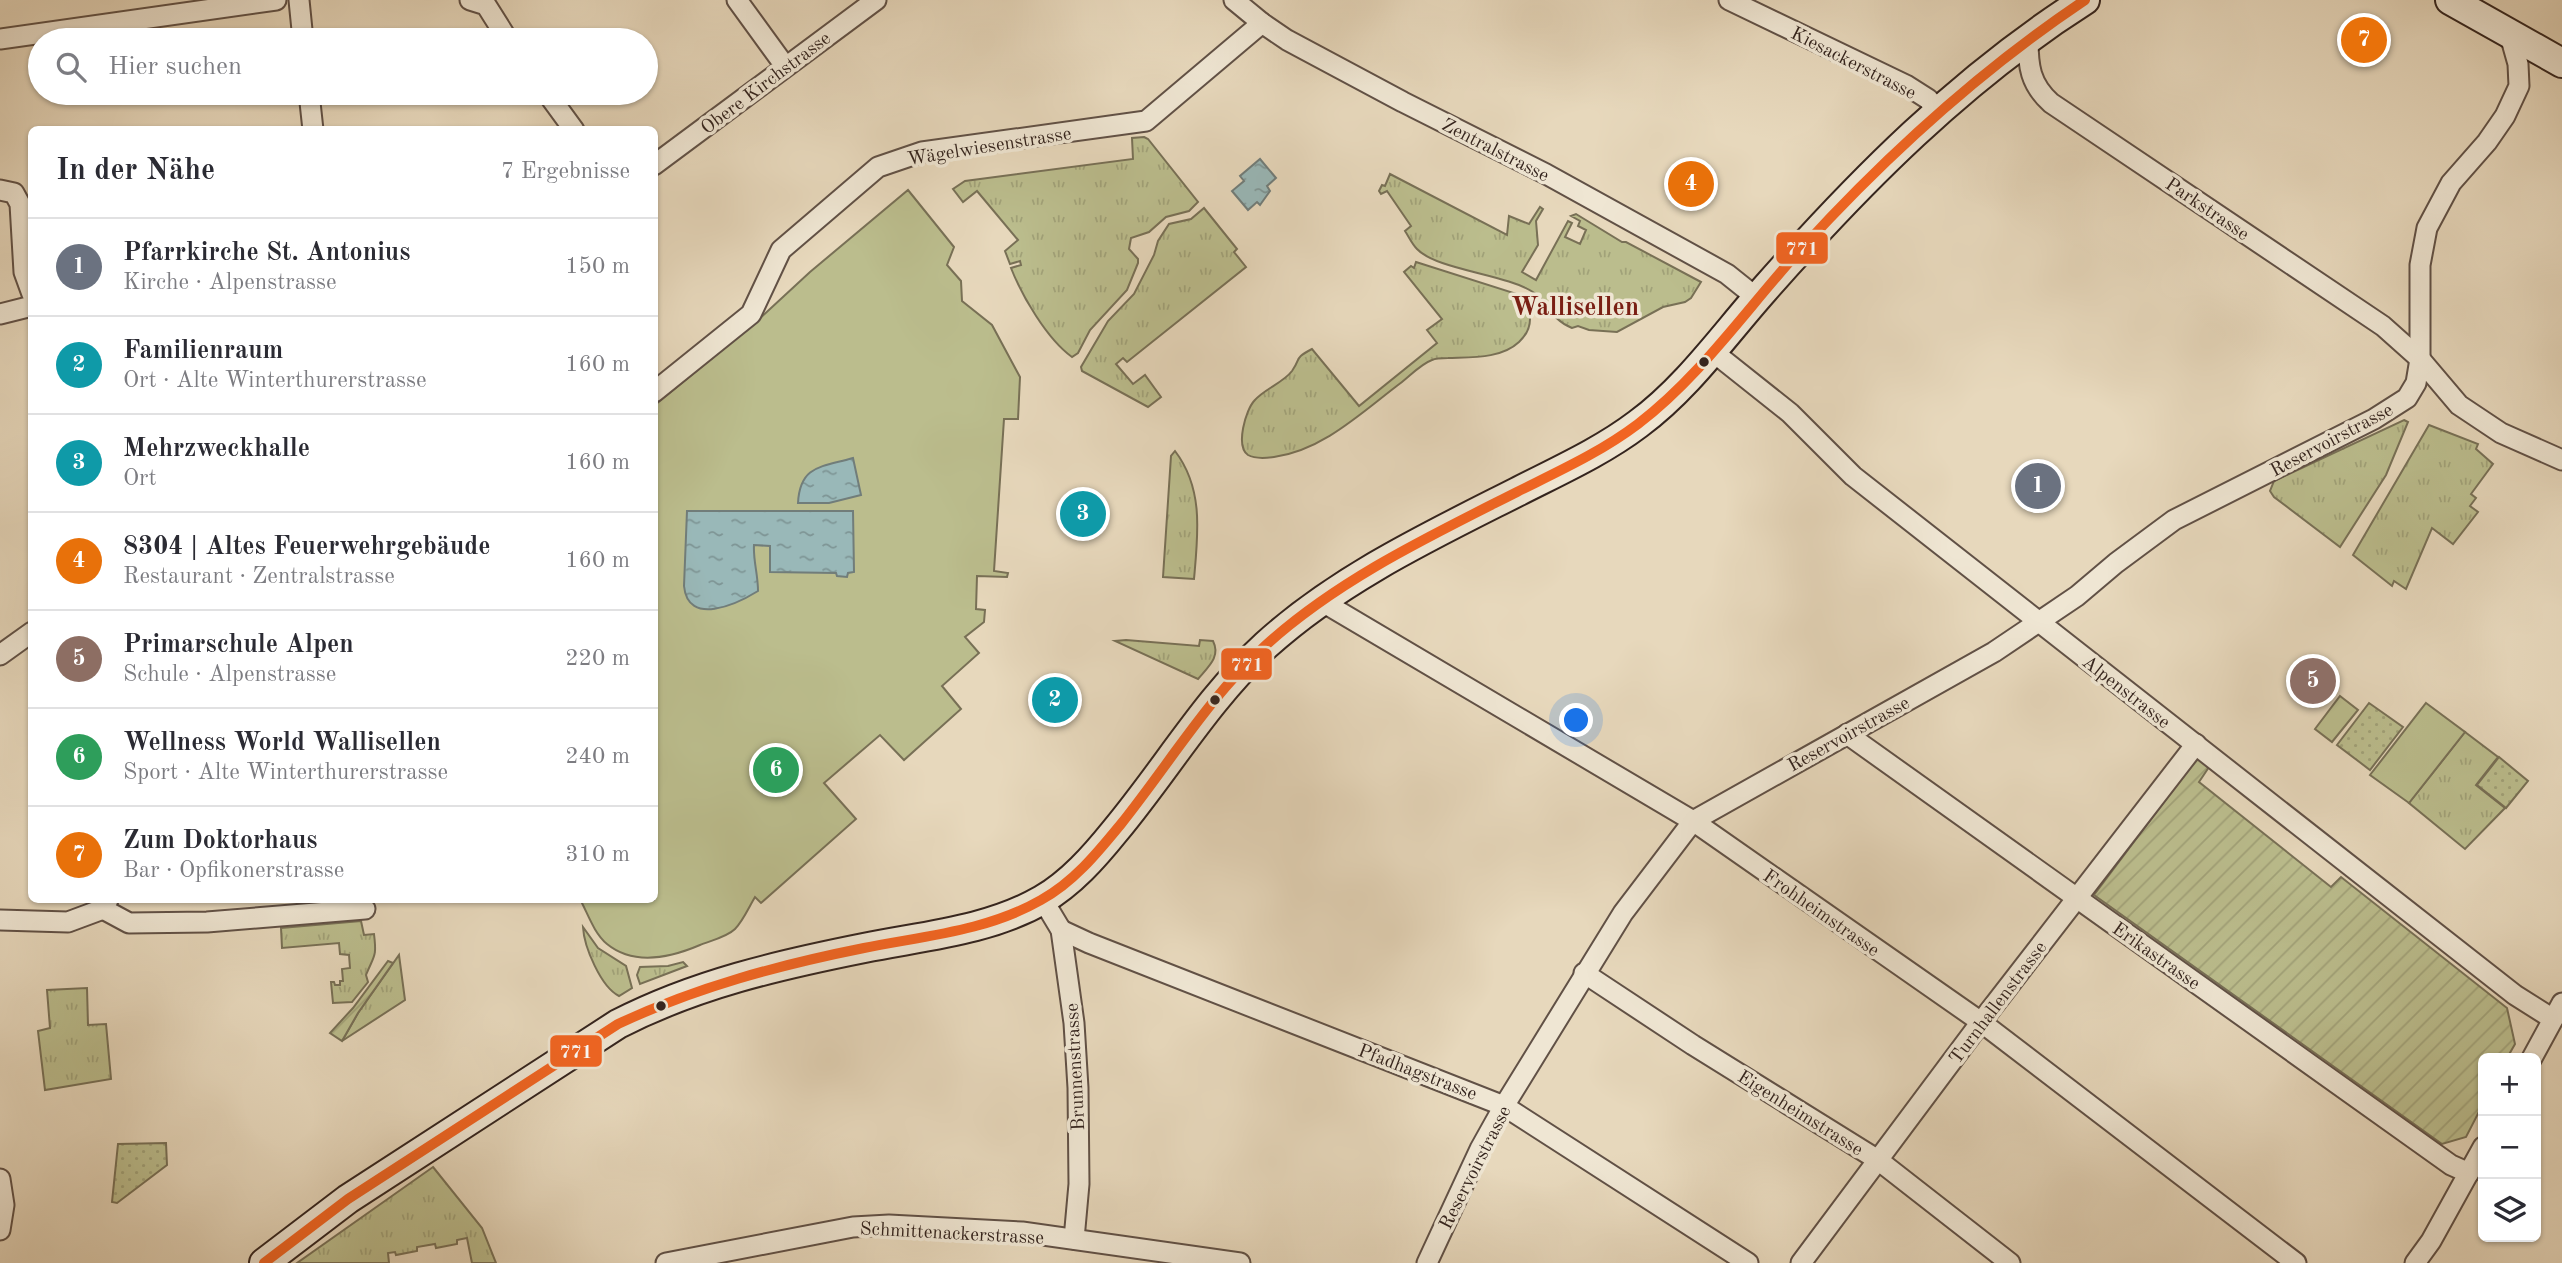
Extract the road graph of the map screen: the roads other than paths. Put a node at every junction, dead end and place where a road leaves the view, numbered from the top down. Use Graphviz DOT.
graph roads {
  1 [pos="276,0"];
  2 [pos="299,0"];
  3 [pos="470,0"];
  4 [pos="737,0"];
  5 [pos="876,0"];
  6 [pos="1234,0"];
  7 [pos="1729,0"];
  8 [pos="2085,0"];
  9 [pos="2449,0"];
  10 [pos="1262,23"];
  11 [pos="73,28"];
  12 [pos="302,28"];
  13 [pos="500,28"];
  14 [pos="2509,33"];
  15 [pos="28,34"];
  16 [pos="0,38"];
  17 [pos="2028,38"];
  18 [pos="2562,63"];
  19 [pos="785,66"];
  20 [pos="310,105"];
  21 [pos="556,105"];
  22 [pos="1938,110"];
  23 [pos="313,126"];
  24 [pos="571,126"];
  25 [pos="658,162"];
  26 [pos="0,190"];
  27 [pos="28,283"];
  28 [pos="1757,298"];
  29 [pos="28,307"];
  30 [pos="0,314"];
  31 [pos="1712,351"];
  32 [pos="2420,359"];
  33 [pos="658,389"];
  34 [pos="2562,460"];
  35 [pos="1321,601"];
  36 [pos="2038,623"];
  37 [pos="28,635"];
  38 [pos="0,655"];
  39 [pos="1847,734"];
  40 [pos="2196,744"];
  41 [pos="1693,821"];
  42 [pos="2076,898"];
  43 [pos="1043,900"];
  44 [pos="105,904"];
  45 [pos="365,909"];
  46 [pos="0,920"];
  47 [pos="1061,930"];
  48 [pos="1584,973"];
  49 [pos="2558,1011"];
  50 [pos="1981,1022"];
  51 [pos="2535,1053"];
  52 [pos="1504,1106"];
  53 [pos="2478,1156"];
  54 [pos="1878,1160"];
  55 [pos="2469,1173"];
  56 [pos="0,1179"];
  57 [pos="0,1230"];
  58 [pos="1074,1239"];
  59 [pos="264,1263"];
  60 [pos="666,1263"];
  61 [pos="1240,1263"];
  62 [pos="1427,1263"];
  63 [pos="1748,1263"];
  64 [pos="1801,1263"];
  65 [pos="2010,1263"];
  66 [pos="2296,1263"];
  67 [pos="2415,1263"];
  1 -- 11 [label="street"];
  2 -- 12 [label="street"];
  3 -- 13 [label="street"];
  4 -- 19 [label="street"];
  5 -- 19 [label="street, Obere Kirchstrasse"];
  6 -- 10 [label="street, Zentralstrasse"];
  7 -- 22 [label="street, Kiesackerstrasse"];
  8 -- 17 [label="main road"];
  9 -- 14 [label="main road"];
  10 -- 28 [label="street, Zentralstrasse"];
  10 -- 33 [label="street, Wägelwiesenstrasse"];
  14 -- 18 [label="main road"];
  14 -- 32 [label="street, Reservoirstrasse"];
  15 -- 16 [label="street"];
  17 -- 22 [label="main road"];
  17 -- 32 [label="street, Parkstrasse"];
  19 -- 25 [label="street, Obere Kirchstrasse"];
  20 -- 23 [label="street"];
  21 -- 24 [label="street"];
  22 -- 28 [label="main road"];
  26 -- 27 [label="street"];
  28 -- 31 [label="main road"];
  29 -- 30 [label="street"];
  31 -- 35 [label="main road"];
  31 -- 36 [label="street, Alpenstrasse"];
  32 -- 34 [label="street, Parkstrasse"];
  32 -- 36 [label="street, Reservoirstrasse"];
  35 -- 41 [label="street, Frohheimstrasse"];
  35 -- 43 [label="main road"];
  36 -- 39 [label="street, Reservoirstrasse"];
  36 -- 40 [label="street, Alpenstrasse"];
  37 -- 38 [label="street"];
  39 -- 41 [label="street, Reservoirstrasse"];
  39 -- 42 [label="street, Erikastrasse"];
  40 -- 42 [label="street, Turnhallenstrasse"];
  40 -- 49 [label="street, Alpenstrasse"];
  41 -- 48 [label="street, Reservoirstrasse"];
  41 -- 50 [label="street, Frohheimstrasse"];
  42 -- 50 [label="street, Turnhallenstrasse"];
  42 -- 55 [label="street, Erikastrasse"];
  43 -- 47 [label="street, Brunnenstrasse"];
  43 -- 59 [label="main road"];
  44 -- 45 [label="street"];
  44 -- 46 [label="street"];
  47 -- 52 [label="street, Pfadhagstrasse"];
  47 -- 58 [label="street, Brunnenstrasse"];
  48 -- 52 [label="street, Reservoirstrasse"];
  48 -- 54 [label="street, Eigenheimstrasse"];
  49 -- 51 [label="street"];
  50 -- 54 [label="street, Turnhallenstrasse"];
  50 -- 66 [label="street, Frohheimstrasse"];
  52 -- 62 [label="street, Reservoirstrasse"];
  52 -- 63 [label="street, Pfadhagstrasse"];
  53 -- 55 [label="street"];
  54 -- 64 [label="street, Turnhallenstrasse"];
  54 -- 65 [label="street, Eigenheimstrasse"];
  55 -- 67 [label="street"];
  56 -- 57 [label="street"];
  58 -- 60 [label="street, Schmittenackerstrasse"];
  58 -- 61 [label="street, Schmittenackerstrasse"];
}
